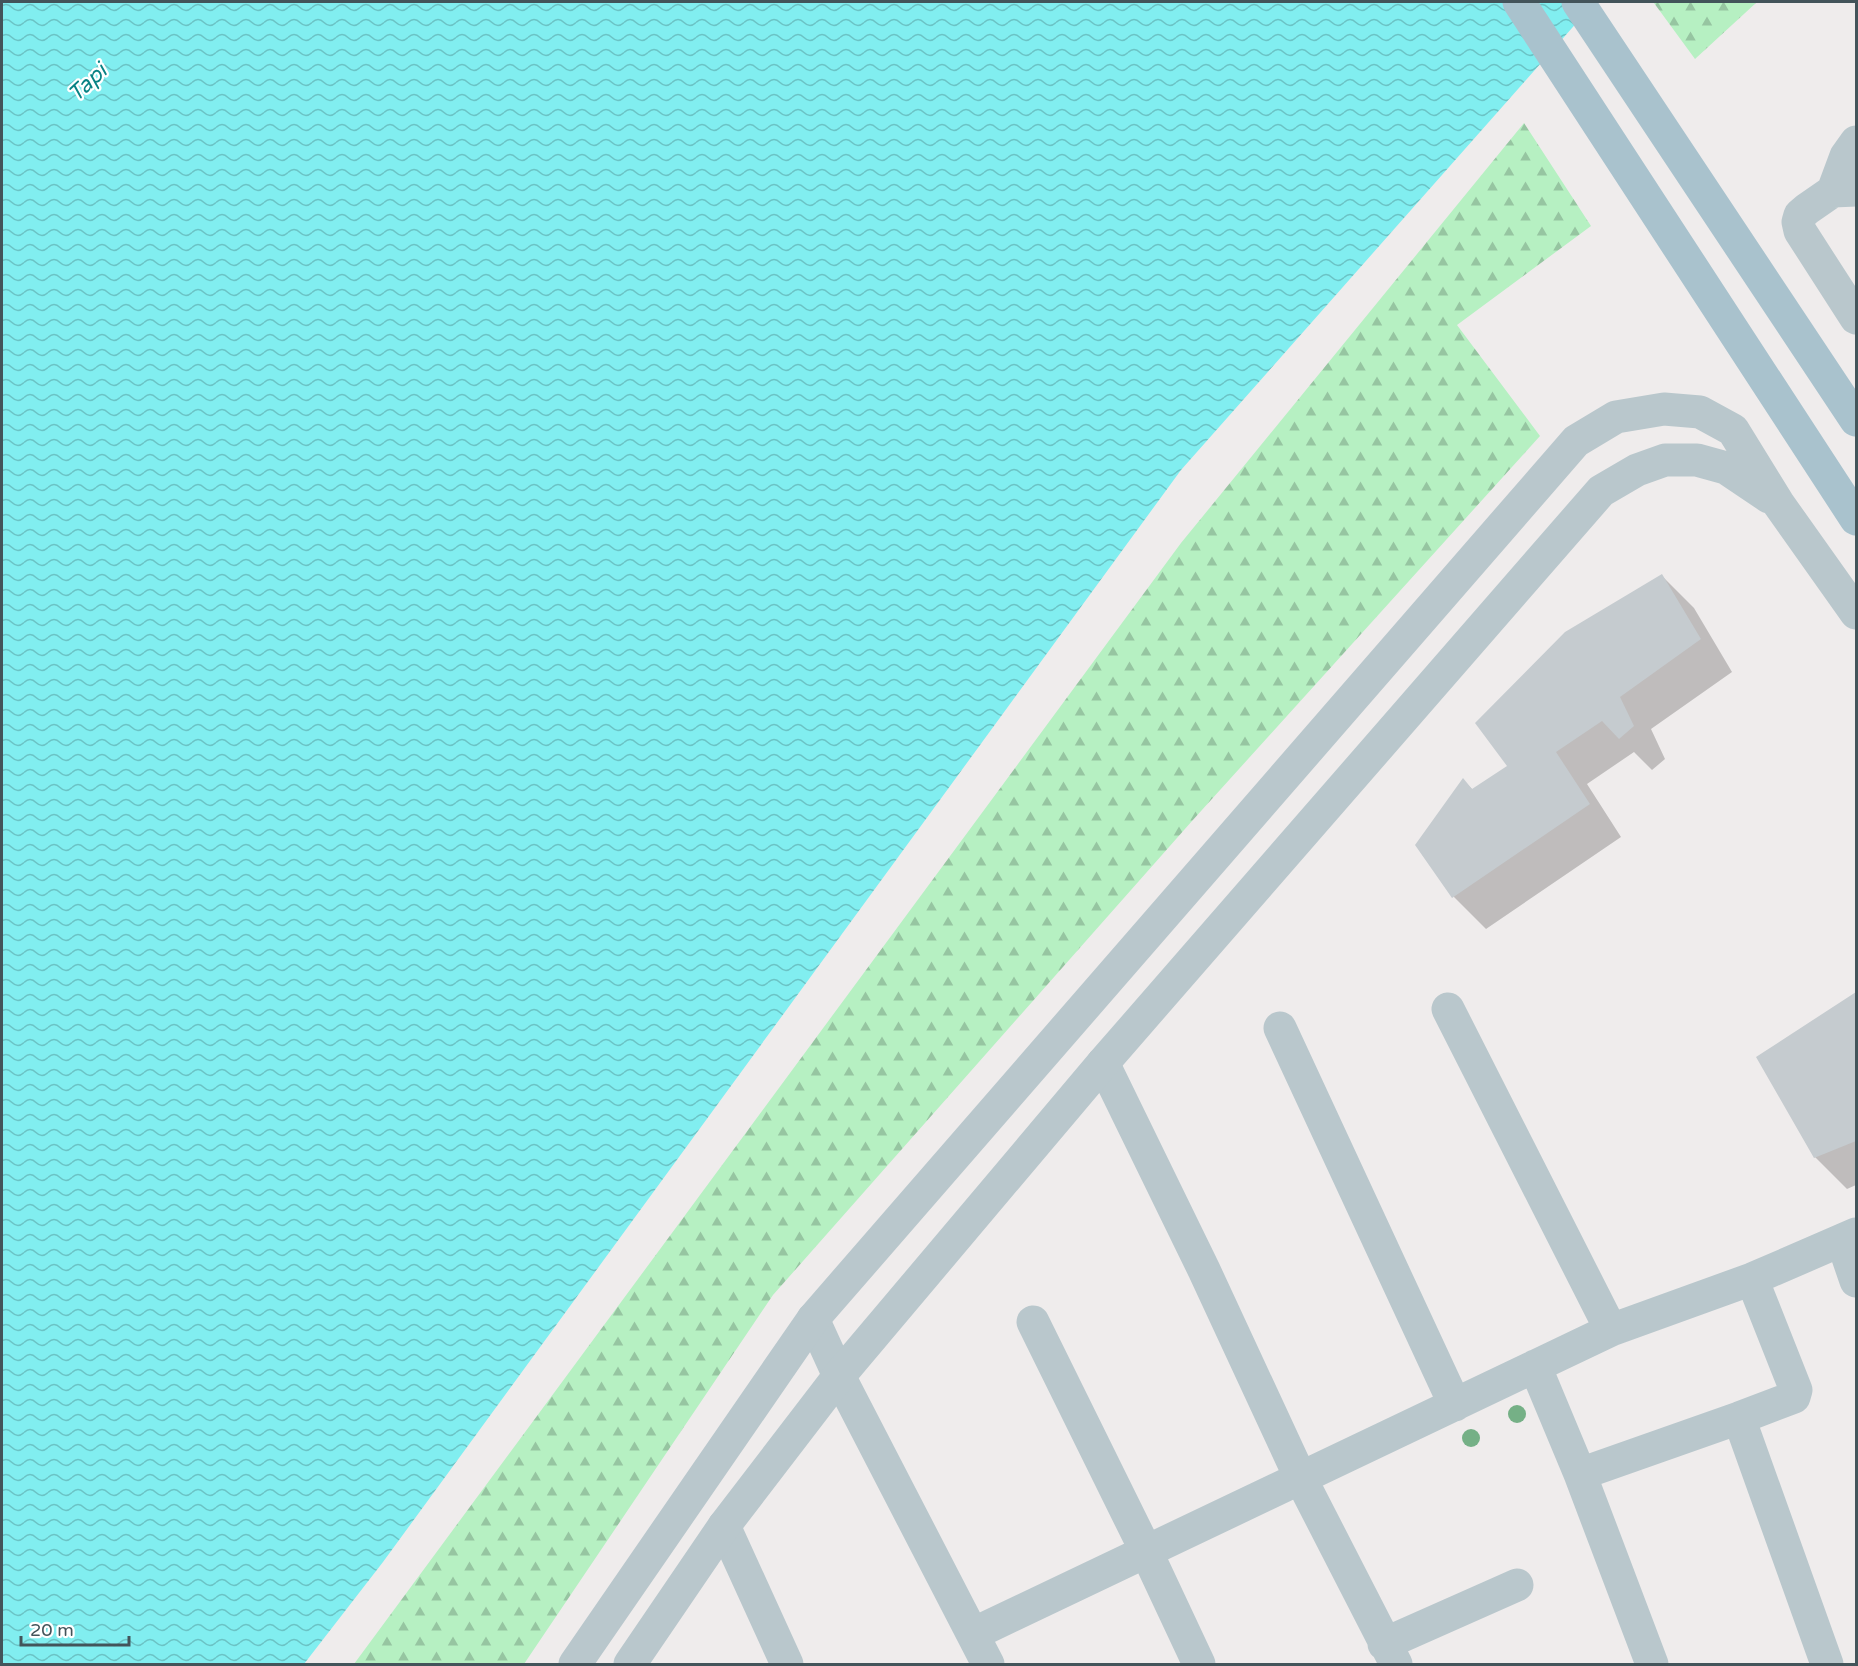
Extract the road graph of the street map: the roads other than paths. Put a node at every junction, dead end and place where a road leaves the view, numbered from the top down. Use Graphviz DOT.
graph roads {
  1 [pos="1519,2"];
  2 [pos="1578,2"];
  3 [pos="1857,142"];
  4 [pos="1845,191"];
  5 [pos="1857,318"];
  6 [pos="1857,420"];
  7 [pos="1778,503"];
  8 [pos="1857,519"];
  9 [pos="1857,613"];
  10 [pos="1448,1009"];
  11 [pos="1280,1028"];
  12 [pos="1103,1063"];
  13 [pos="1849,1237"];
  14 [pos="1752,1279"];
  15 [pos="1857,1281"];
  16 [pos="813,1319"];
  17 [pos="1033,1322"];
  18 [pos="1611,1330"];
  19 [pos="1536,1366"];
  20 [pos="839,1376"];
  21 [pos="1455,1405"];
  22 [pos="1739,1418"];
  23 [pos="1580,1474"];
  24 [pos="1300,1477"];
  25 [pos="724,1526"];
  26 [pos="1146,1551"];
  27 [pos="1516,1585"];
  28 [pos="973,1634"];
  29 [pos="1390,1654"];
  30 [pos="575,1665"];
  31 [pos="630,1665"];
  32 [pos="787,1665"];
  33 [pos="988,1665"];
  34 [pos="1199,1665"];
  35 [pos="1652,1665"];
  36 [pos="1827,1665"];
  1 -- 8 [label="main road"];
  2 -- 6 [label="main road"];
  3 -- 4 [label="street"];
  4 -- 5 [label="street"];
  7 -- 9 [label="street"];
  7 -- 12 [label="street"];
  7 -- 16 [label="street"];
  10 -- 18 [label="street"];
  11 -- 21 [label="street"];
  12 -- 20 [label="street"];
  12 -- 24 [label="street"];
  13 -- 14 [label="street"];
  13 -- 15 [label="street"];
  14 -- 18 [label="street"];
  14 -- 22 [label="street"];
  16 -- 20 [label="street"];
  16 -- 30 [label="street"];
  17 -- 26 [label="street"];
  18 -- 19 [label="street"];
  19 -- 21 [label="street"];
  19 -- 23 [label="street"];
  20 -- 25 [label="street"];
  20 -- 28 [label="street"];
  21 -- 24 [label="street"];
  22 -- 23 [label="street"];
  22 -- 36 [label="street"];
  23 -- 35 [label="street"];
  24 -- 26 [label="street"];
  24 -- 29 [label="street"];
  25 -- 31 [label="street"];
  25 -- 32 [label="street"];
  26 -- 28 [label="street"];
  26 -- 34 [label="street"];
  27 -- 29 [label="street"];
  28 -- 33 [label="street"];
}
